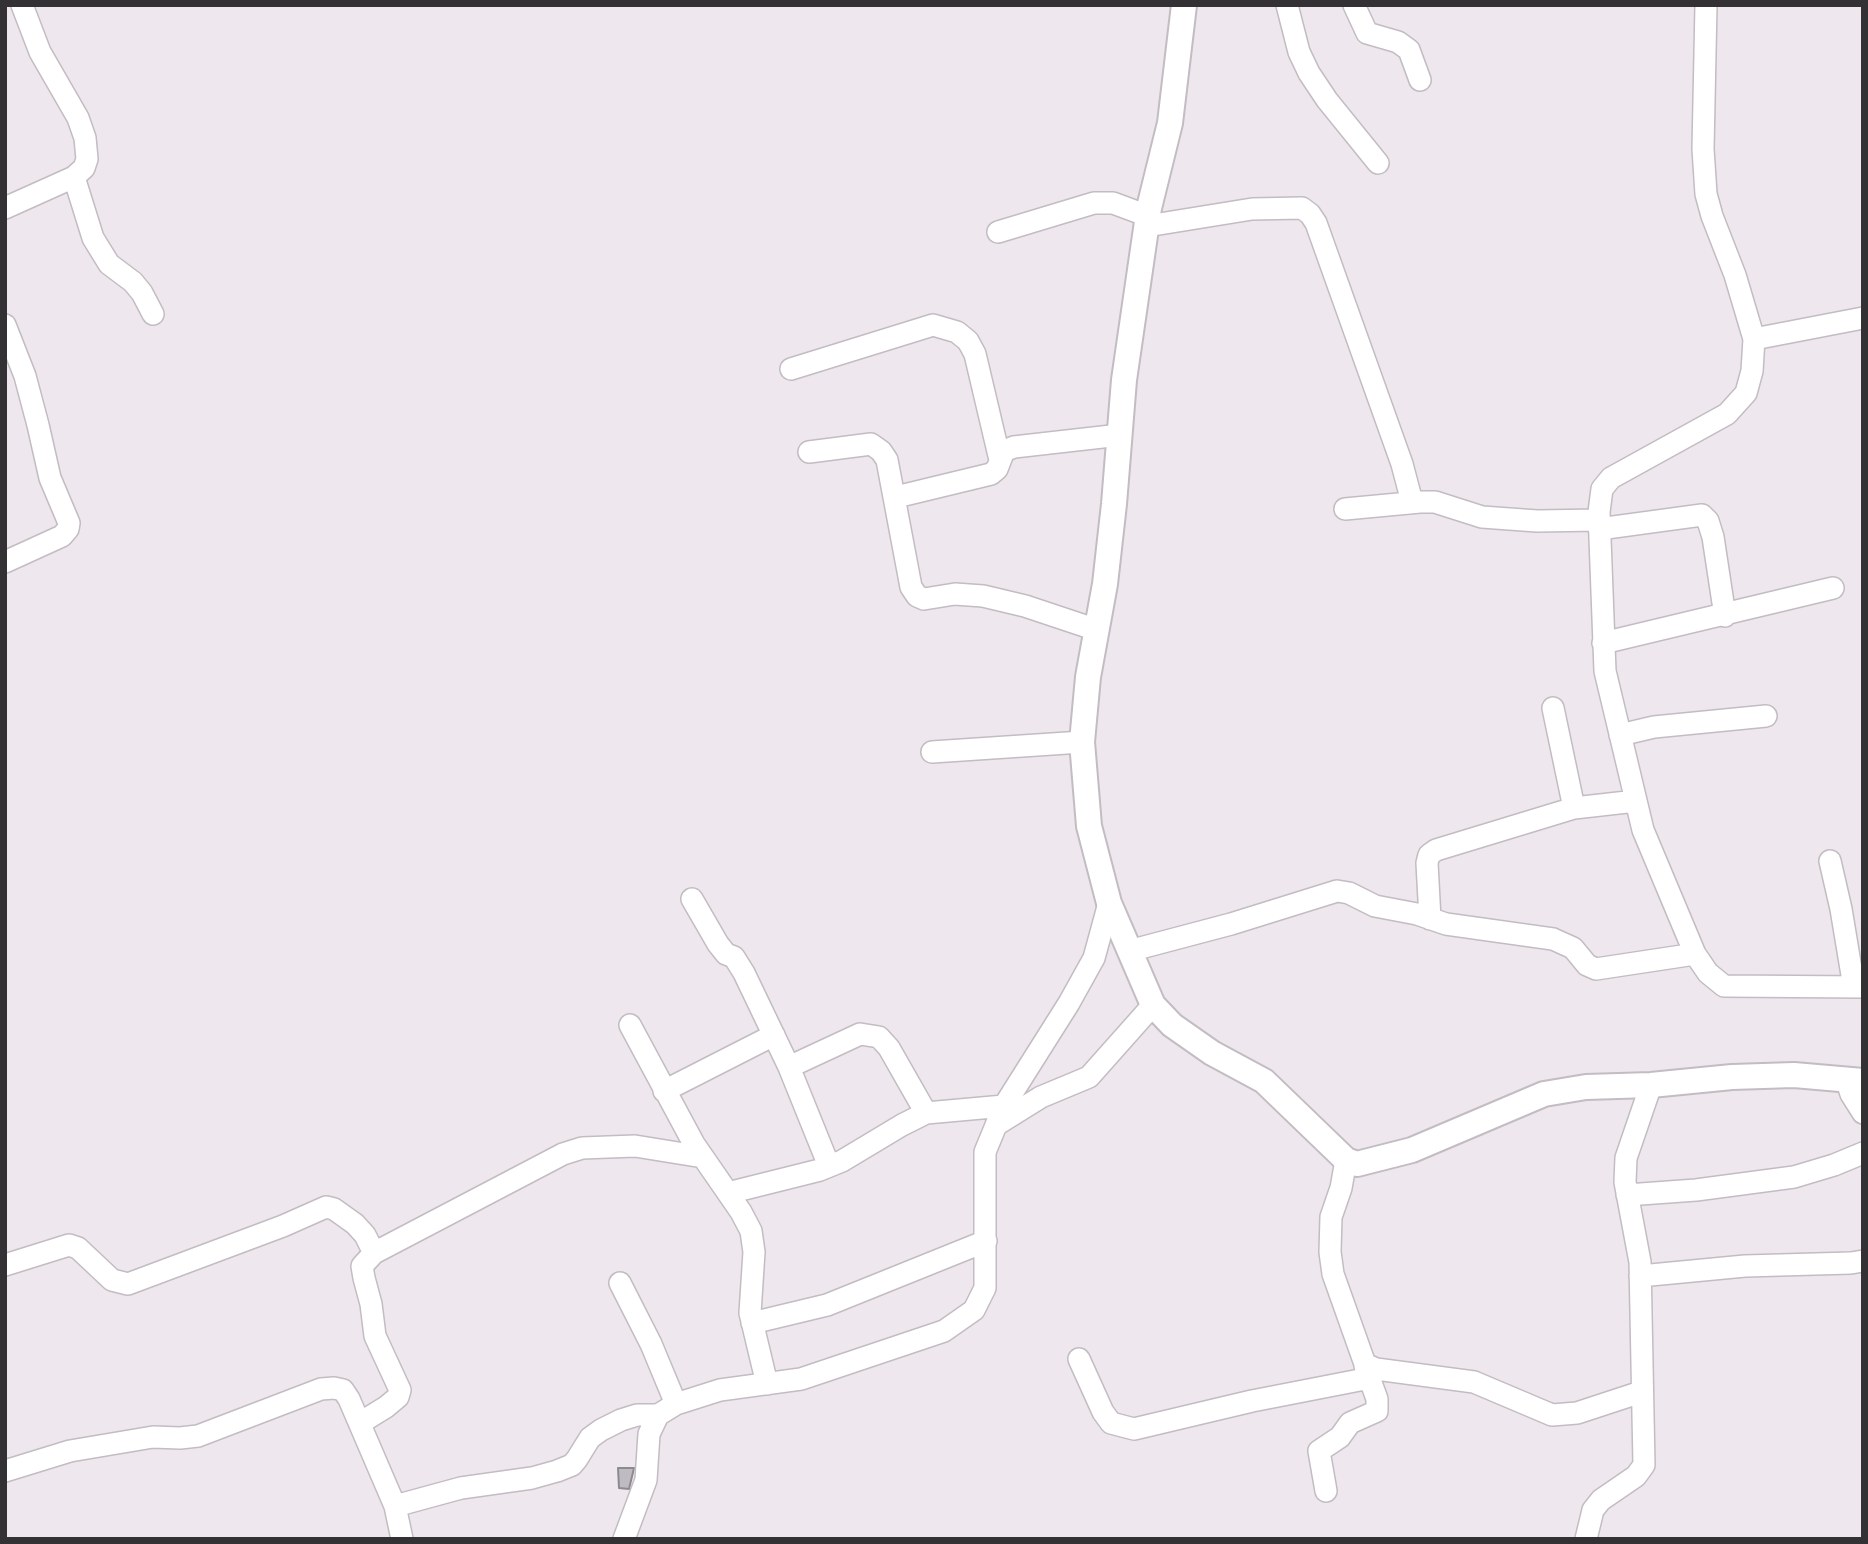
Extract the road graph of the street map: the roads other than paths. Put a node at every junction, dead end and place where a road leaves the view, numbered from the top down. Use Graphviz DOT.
graph roads {
  1 [pos="22,5"];
  2 [pos="1184,5"];
  3 [pos="1287,5"];
  4 [pos="1354,5"];
  5 [pos="1706,5"];
  6 [pos="1420,80"];
  7 [pos="1378,163"];
  8 [pos="74,177"];
  9 [pos="5,208"];
  10 [pos="1147,221"];
  11 [pos="998,232"];
  12 [pos="153,314"];
  13 [pos="1863,318"];
  14 [pos="5,325"];
  15 [pos="1754,339"];
  16 [pos="791,369"];
  17 [pos="1120,435"];
  18 [pos="809,452"];
  19 [pos="1000,460"];
  20 [pos="896,497"];
  21 [pos="1412,502"];
  22 [pos="1345,509"];
  23 [pos="1599,524"];
  24 [pos="5,562"];
  25 [pos="1833,588"];
  26 [pos="1725,616"];
  27 [pos="1097,630"];
  28 [pos="1603,643"];
  29 [pos="1553,708"];
  30 [pos="1766,716"];
  31 [pos="1620,735"];
  32 [pos="1082,742"];
  33 [pos="932,751"];
  34 [pos="1636,801"];
  35 [pos="1574,808"];
  36 [pos="1830,861"];
  37 [pos="692,899"];
  38 [pos="1109,903"];
  39 [pos="1430,919"];
  40 [pos="1129,951"];
  41 [pos="1695,954"];
  42 [pos="1858,987"];
  43 [pos="1153,1005"];
  44 [pos="630,1025"];
  45 [pos="774,1035"];
  46 [pos="789,1068"];
  47 [pos="1854,1080"];
  48 [pos="1651,1085"];
  49 [pos="664,1091"];
  50 [pos="926,1113"];
  51 [pos="1863,1113"];
  52 [pos="1000,1115"];
  53 [pos="1863,1153"];
  54 [pos="703,1157"];
  55 [pos="1346,1160"];
  56 [pos="829,1166"];
  57 [pos="729,1194"];
  58 [pos="1627,1195"];
  59 [pos="986,1241"];
  60 [pos="374,1254"];
  61 [pos="1863,1261"];
  62 [pos="5,1264"];
  63 [pos="1640,1276"];
  64 [pos="620,1283"];
  65 [pos="752,1323"];
  66 [pos="1079,1359"];
  67 [pos="1367,1371"];
  68 [pos="766,1384"];
  69 [pos="1641,1392"];
  70 [pos="676,1404"];
  71 [pos="658,1415"];
  72 [pos="360,1423"];
  73 [pos="5,1471"];
  74 [pos="1326,1491"];
  75 [pos="395,1506"];
  76 [pos="402,1539"];
  77 [pos="624,1539"];
  78 [pos="1586,1539"];
  1 -- 8 [label="street"];
  2 -- 10 [label="street"];
  3 -- 7 [label="street"];
  4 -- 6 [label="street"];
  5 -- 15 [label="street"];
  8 -- 9 [label="street"];
  8 -- 12 [label="street"];
  10 -- 11 [label="street"];
  10 -- 17 [label="street"];
  10 -- 21 [label="street"];
  13 -- 15 [label="street"];
  14 -- 24 [label="street"];
  15 -- 23 [label="street"];
  16 -- 19 [label="street"];
  17 -- 19 [label="street"];
  17 -- 27 [label="street"];
  18 -- 20 [label="street"];
  19 -- 20 [label="street"];
  20 -- 27 [label="street"];
  21 -- 22 [label="street"];
  21 -- 23 [label="street"];
  23 -- 26 [label="street"];
  23 -- 28 [label="street"];
  25 -- 26 [label="street"];
  26 -- 28 [label="street"];
  27 -- 32 [label="street"];
  28 -- 31 [label="street"];
  29 -- 35 [label="street"];
  30 -- 31 [label="street"];
  31 -- 34 [label="street"];
  32 -- 33 [label="street"];
  32 -- 38 [label="street"];
  34 -- 35 [label="street"];
  34 -- 41 [label="street"];
  35 -- 39 [label="street"];
  36 -- 42 [label="street"];
  37 -- 45 [label="street"];
  38 -- 40 [label="street"];
  38 -- 52 [label="street"];
  39 -- 40 [label="street"];
  39 -- 41 [label="street"];
  40 -- 43 [label="street"];
  41 -- 42 [label="street"];
  43 -- 52 [label="street"];
  43 -- 55 [label="street"];
  44 -- 49 [label="street"];
  45 -- 46 [label="street"];
  45 -- 49 [label="street"];
  46 -- 50 [label="street"];
  46 -- 56 [label="street"];
  47 -- 48 [label="street"];
  47 -- 51 [label="street"];
  48 -- 55 [label="street"];
  48 -- 58 [label="street"];
  49 -- 54 [label="street"];
  50 -- 52 [label="street"];
  50 -- 56 [label="street"];
  52 -- 59 [label="street"];
  53 -- 58 [label="street"];
  54 -- 57 [label="street"];
  54 -- 60 [label="street"];
  55 -- 67 [label="street"];
  56 -- 57 [label="street"];
  57 -- 65 [label="street"];
  58 -- 63 [label="street"];
  59 -- 65 [label="street"];
  59 -- 68 [label="street"];
  60 -- 62 [label="street"];
  60 -- 72 [label="street"];
  61 -- 63 [label="street"];
  63 -- 69 [label="street"];
  64 -- 70 [label="street"];
  65 -- 68 [label="street"];
  66 -- 67 [label="street"];
  67 -- 69 [label="street"];
  67 -- 74 [label="street"];
  68 -- 70 [label="street"];
  69 -- 78 [label="street"];
  70 -- 71 [label="street"];
  71 -- 75 [label="street"];
  71 -- 77 [label="street"];
  72 -- 73 [label="street"];
  72 -- 75 [label="street"];
  75 -- 76 [label="street"];
}
